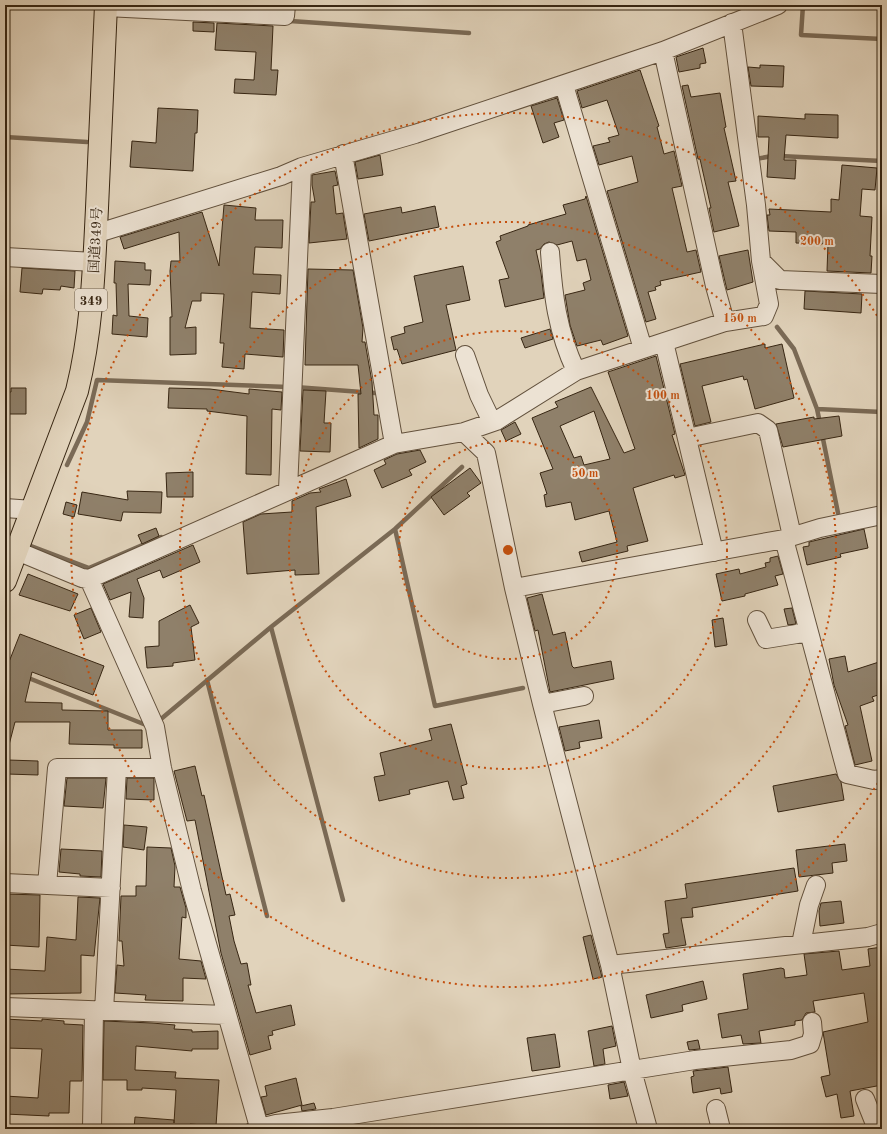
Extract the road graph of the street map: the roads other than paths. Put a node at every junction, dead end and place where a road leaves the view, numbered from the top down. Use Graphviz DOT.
graph roads {
  1 [pos="286,5"];
  2 [pos="778,5"];
  3 [pos="106,6"];
  4 [pos="732,23"];
  5 [pos="663,51"];
  6 [pos="564,84"];
  7 [pos="343,154"];
  8 [pos="302,167"];
  9 [pos="96,234"];
  10 [pos="550,252"];
  11 [pos="5,258"];
  12 [pos="761,261"];
  13 [pos="94,262"];
  14 [pos="882,284"];
  15 [pos="724,322"];
  16 [pos="664,342"];
  17 [pos="643,349"];
  18 [pos="465,355"];
  19 [pos="576,371"];
  20 [pos="492,422"];
  21 [pos="464,432"];
  22 [pos="687,438"];
  23 [pos="394,444"];
  24 [pos="288,490"];
  25 [pos="5,508"];
  26 [pos="33,510"];
  27 [pos="882,515"];
  28 [pos="788,538"];
  29 [pos="17,551"];
  30 [pos="714,552"];
  31 [pos="89,579"];
  32 [pos="5,581"];
  33 [pos="514,588"];
  34 [pos="757,620"];
  35 [pos="809,632"];
  36 [pos="584,696"];
  37 [pos="542,704"];
  38 [pos="117,768"];
  39 [pos="162,768"];
  40 [pos="882,779"];
  41 [pos="5,883"];
  42 [pos="47,885"];
  43 [pos="816,885"];
  44 [pos="111,888"];
  45 [pos="882,933"];
  46 [pos="801,944"];
  47 [pos="610,965"];
  48 [pos="5,1007"];
  49 [pos="99,1011"];
  50 [pos="226,1015"];
  51 [pos="812,1022"];
  52 [pos="632,1070"];
  53 [pos="865,1099"];
  54 [pos="716,1109"];
  55 [pos="257,1128"];
  56 [pos="90,1129"];
  57 [pos="648,1129"];
  58 [pos="721,1129"];
  59 [pos="877,1129"];
  1 -- 3 [label="street"];
  2 -- 4 [label="street"];
  3 -- 9 [label="highway, 国道349号 / 349"];
  4 -- 5 [label="street"];
  4 -- 12 [label="street"];
  5 -- 6 [label="street"];
  5 -- 15 [label="street"];
  6 -- 7 [label="street"];
  6 -- 17 [label="street"];
  7 -- 8 [label="street"];
  7 -- 23 [label="street"];
  8 -- 9 [label="street"];
  8 -- 24 [label="street"];
  9 -- 13 [label="highway, 国道349号 / 349"];
  10 -- 19 [label="street"];
  11 -- 13 [label="street"];
  12 -- 14 [label="street"];
  12 -- 15 [label="street"];
  13 -- 26 [label="highway, 国道349号 / 349"];
  15 -- 16 [label="street"];
  16 -- 17 [label="street"];
  16 -- 22 [label="street"];
  17 -- 19 [label="street"];
  18 -- 20 [label="street"];
  19 -- 20 [label="street"];
  20 -- 21 [label="street"];
  21 -- 23 [label="street"];
  21 -- 33 [label="street"];
  22 -- 28 [label="street"];
  22 -- 30 [label="street"];
  23 -- 24 [label="street"];
  24 -- 31 [label="street"];
  25 -- 26 [label="street"];
  26 -- 29 [label="highway, 国道349号 / 349"];
  27 -- 28 [label="street"];
  28 -- 30 [label="street"];
  28 -- 35 [label="street"];
  29 -- 31 [label="street"];
  29 -- 32 [label="highway, 国道349号 / 349"];
  30 -- 33 [label="street"];
  31 -- 39 [label="street"];
  33 -- 37 [label="street"];
  34 -- 35 [label="street"];
  35 -- 40 [label="street"];
  36 -- 37 [label="street"];
  37 -- 47 [label="street"];
  38 -- 39 [label="street"];
  38 -- 42 [label="street"];
  38 -- 44 [label="street"];
  39 -- 50 [label="street"];
  41 -- 42 [label="street"];
  42 -- 44 [label="street"];
  43 -- 46 [label="street"];
  44 -- 49 [label="street"];
  45 -- 46 [label="street"];
  46 -- 47 [label="street"];
  47 -- 52 [label="street"];
  48 -- 49 [label="street"];
  49 -- 50 [label="street"];
  49 -- 56 [label="street"];
  50 -- 55 [label="street"];
  51 -- 52 [label="street"];
  52 -- 55 [label="street"];
  52 -- 57 [label="street"];
  53 -- 59 [label="street"];
  54 -- 58 [label="street"];
}
